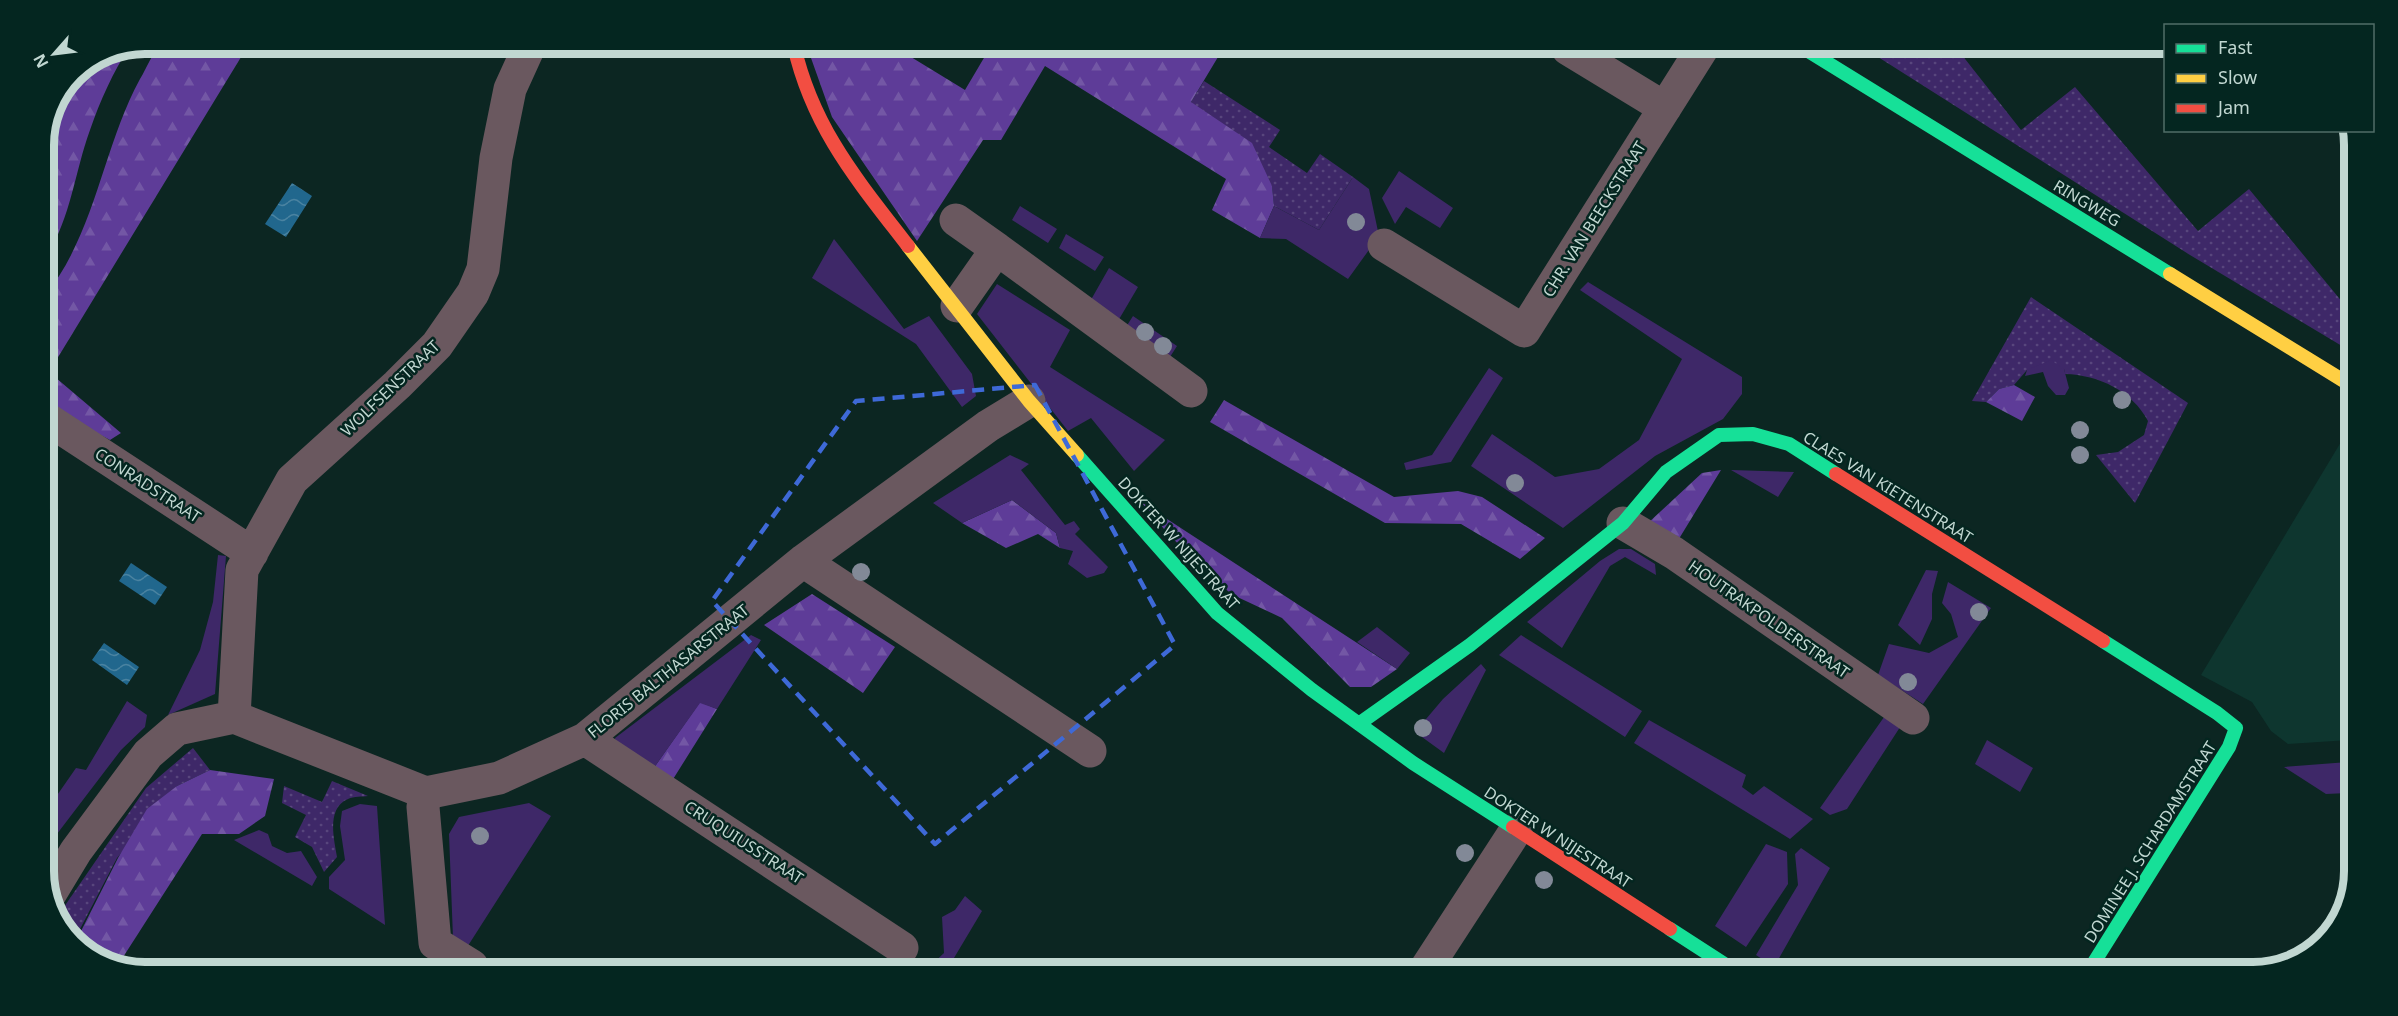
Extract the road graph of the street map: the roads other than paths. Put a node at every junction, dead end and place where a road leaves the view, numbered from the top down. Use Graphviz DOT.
graph roads {
  1 [pos="526,54"];
  2 [pos="796,54"];
  3 [pos="1576,54"];
  4 [pos="1699,54"];
  5 [pos="1812,54"];
  6 [pos="1665,108"];
  7 [pos="956,220"];
  8 [pos="1384,245"];
  9 [pos="997,249"];
  10 [pos="957,306"];
  11 [pos="2344,381"];
  12 [pos="1191,391"];
  13 [pos="1029,401"];
  14 [pos="54,424"];
  15 [pos="1623,524"];
  16 [pos="252,554"];
  17 [pos="803,561"];
  18 [pos="234,717"];
  19 [pos="1913,718"];
  20 [pos="1360,723"];
  21 [pos="2236,728"];
  22 [pos="585,739"];
  23 [pos="1090,752"];
  24 [pos="426,793"];
  25 [pos="1516,830"];
  26 [pos="55,885"];
  27 [pos="902,948"];
  28 [pos="466,962"];
  29 [pos="1430,962"];
  30 [pos="1722,962"];
  31 [pos="2094,962"];
  1 -- 16 [label="street, WOLFSENSTRAAT"];
  2 -- 10 [label="street, DOKTER W NIJESTRAAT"];
  3 -- 6 [label="street"];
  4 -- 6 [label="street, CHR. VAN BEECKSTRAAT"];
  5 -- 11 [label="street, RINGWEG"];
  6 -- 8 [label="street, CHR. VAN BEECKSTRAAT"];
  7 -- 9 [label="street"];
  9 -- 10 [label="street"];
  9 -- 12 [label="street"];
  10 -- 13 [label="street, DOKTER W NIJESTRAAT"];
  13 -- 17 [label="street, FLORIS BALTHASARSTRAAT"];
  13 -- 20 [label="street, DOKTER W NIJESTRAAT"];
  14 -- 16 [label="street, CONRADSTRAAT"];
  15 -- 19 [label="street, HOUTRAKPOLDERSTRAAT"];
  15 -- 20 [label="street, CLAES VAN KIETENSTRAAT"];
  15 -- 21 [label="street, CLAES VAN KIETENSTRAAT"];
  16 -- 18 [label="street, WOLFSENSTRAAT"];
  17 -- 22 [label="street, FLORIS BALTHASARSTRAAT"];
  17 -- 23 [label="street"];
  18 -- 24 [label="street"];
  18 -- 26 [label="street"];
  20 -- 25 [label="street, DOKTER W NIJESTRAAT"];
  21 -- 31 [label="street, DOMINEE J. SCHARDAMSTRAAT"];
  22 -- 24 [label="street, FLORIS BALTHASARSTRAAT"];
  22 -- 27 [label="street, CRUQUIUSSTRAAT"];
  24 -- 28 [label="street"];
  25 -- 29 [label="street"];
  25 -- 30 [label="street, DOKTER W NIJESTRAAT"];
}
